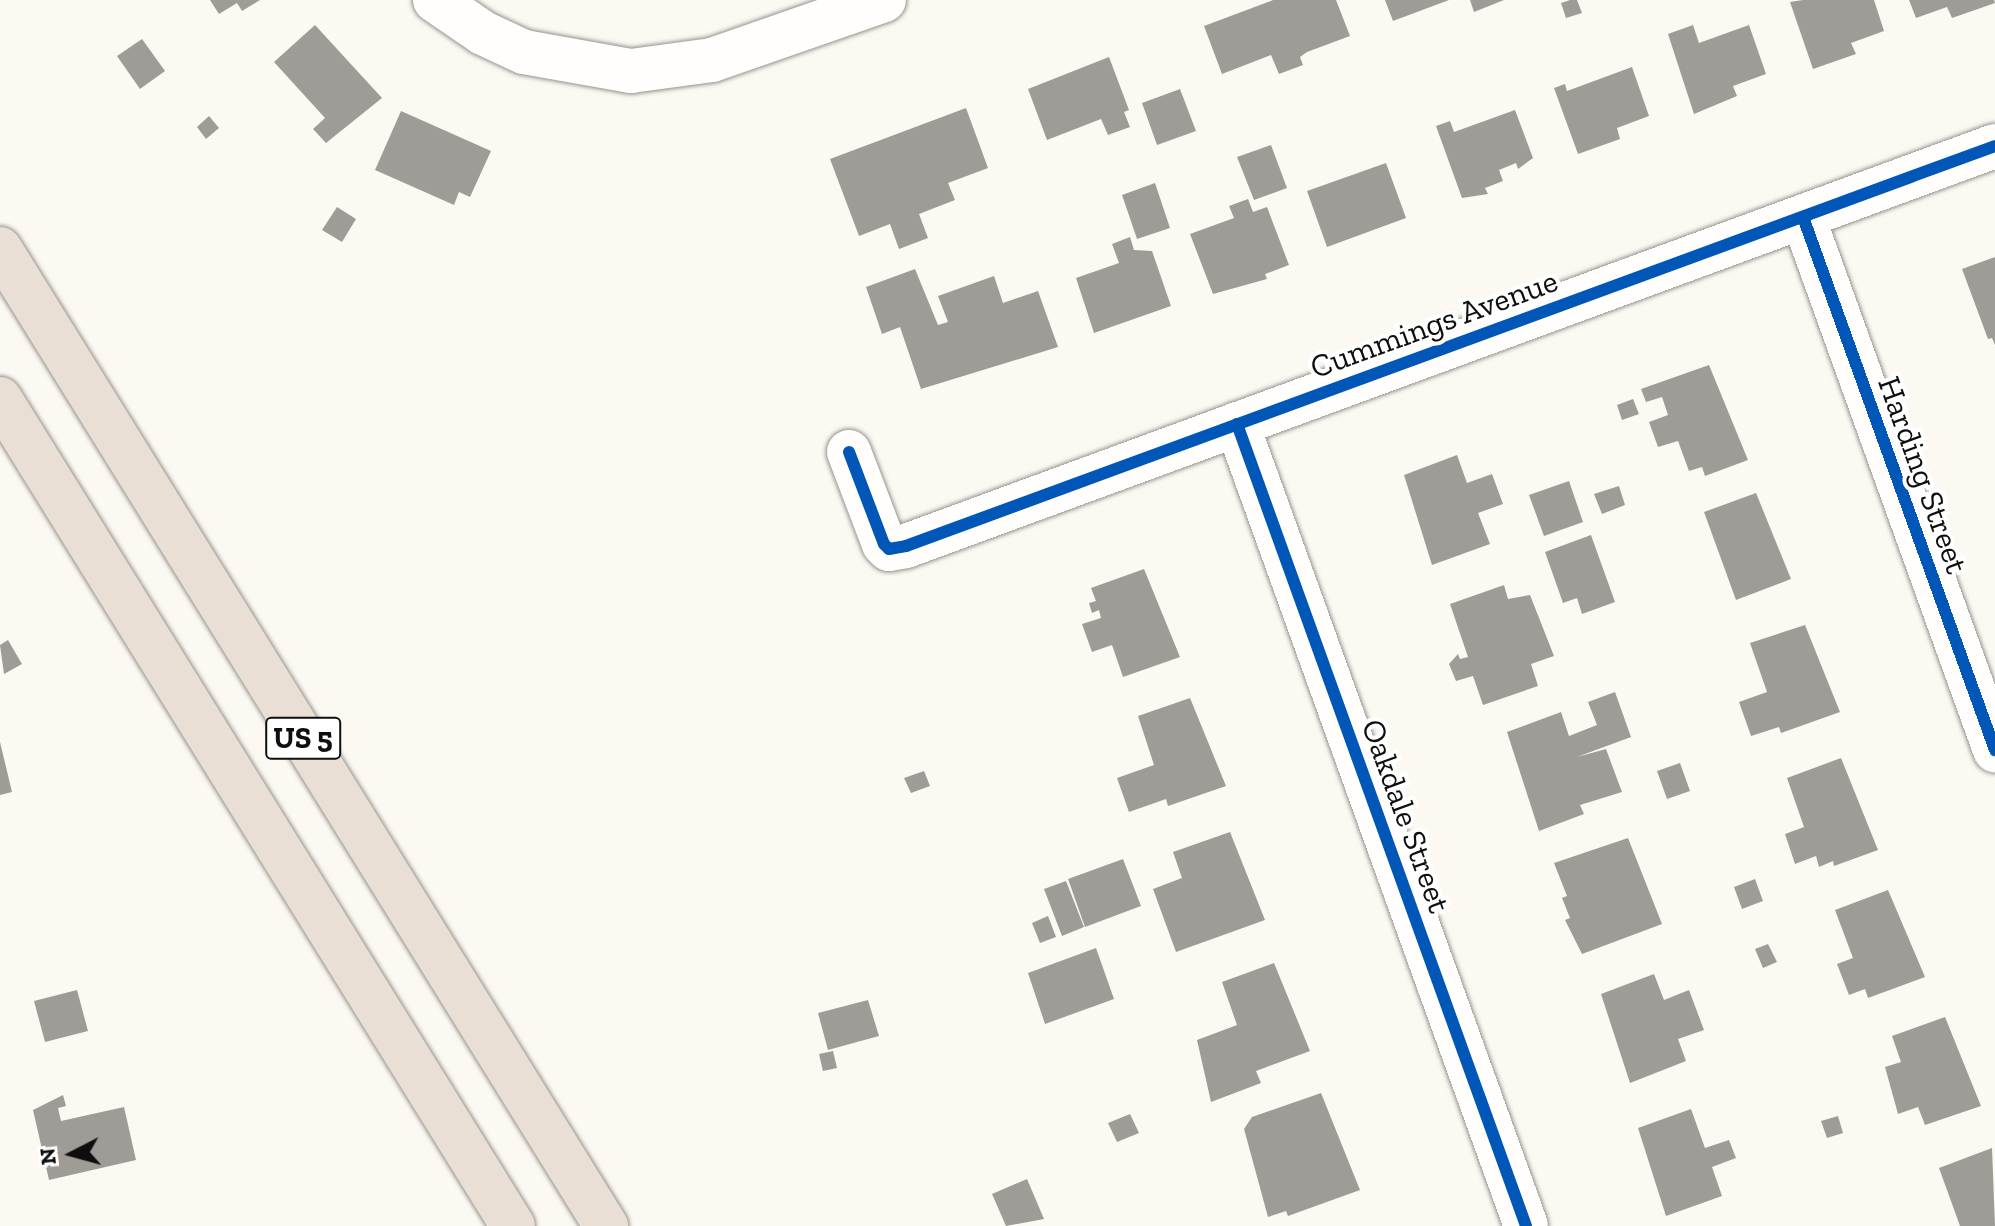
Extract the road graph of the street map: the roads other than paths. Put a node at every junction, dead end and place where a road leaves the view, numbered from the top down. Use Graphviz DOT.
graph roads {
  1 [pos="435,0"];
  2 [pos="884,0"];
  3 [pos="1995,146"];
  4 [pos="1803,217"];
  5 [pos="0,249"];
  6 [pos="0,399"];
  7 [pos="1237,424"];
  8 [pos="849,452"];
  9 [pos="1995,750"];
  10 [pos="513,1226"];
  11 [pos="606,1226"];
  12 [pos="1526,1226"];
  1 -- 2 [label="street"];
  3 -- 4 [label="street, Cummings Avenue"];
  4 -- 7 [label="street, Cummings Avenue"];
  4 -- 9 [label="street, Harding Street"];
  5 -- 11 [label="highway, US 5"];
  6 -- 10 [label="highway, US 5"];
  7 -- 8 [label="street, Cummings Avenue"];
  7 -- 12 [label="street, Oakdale Street"];
}
